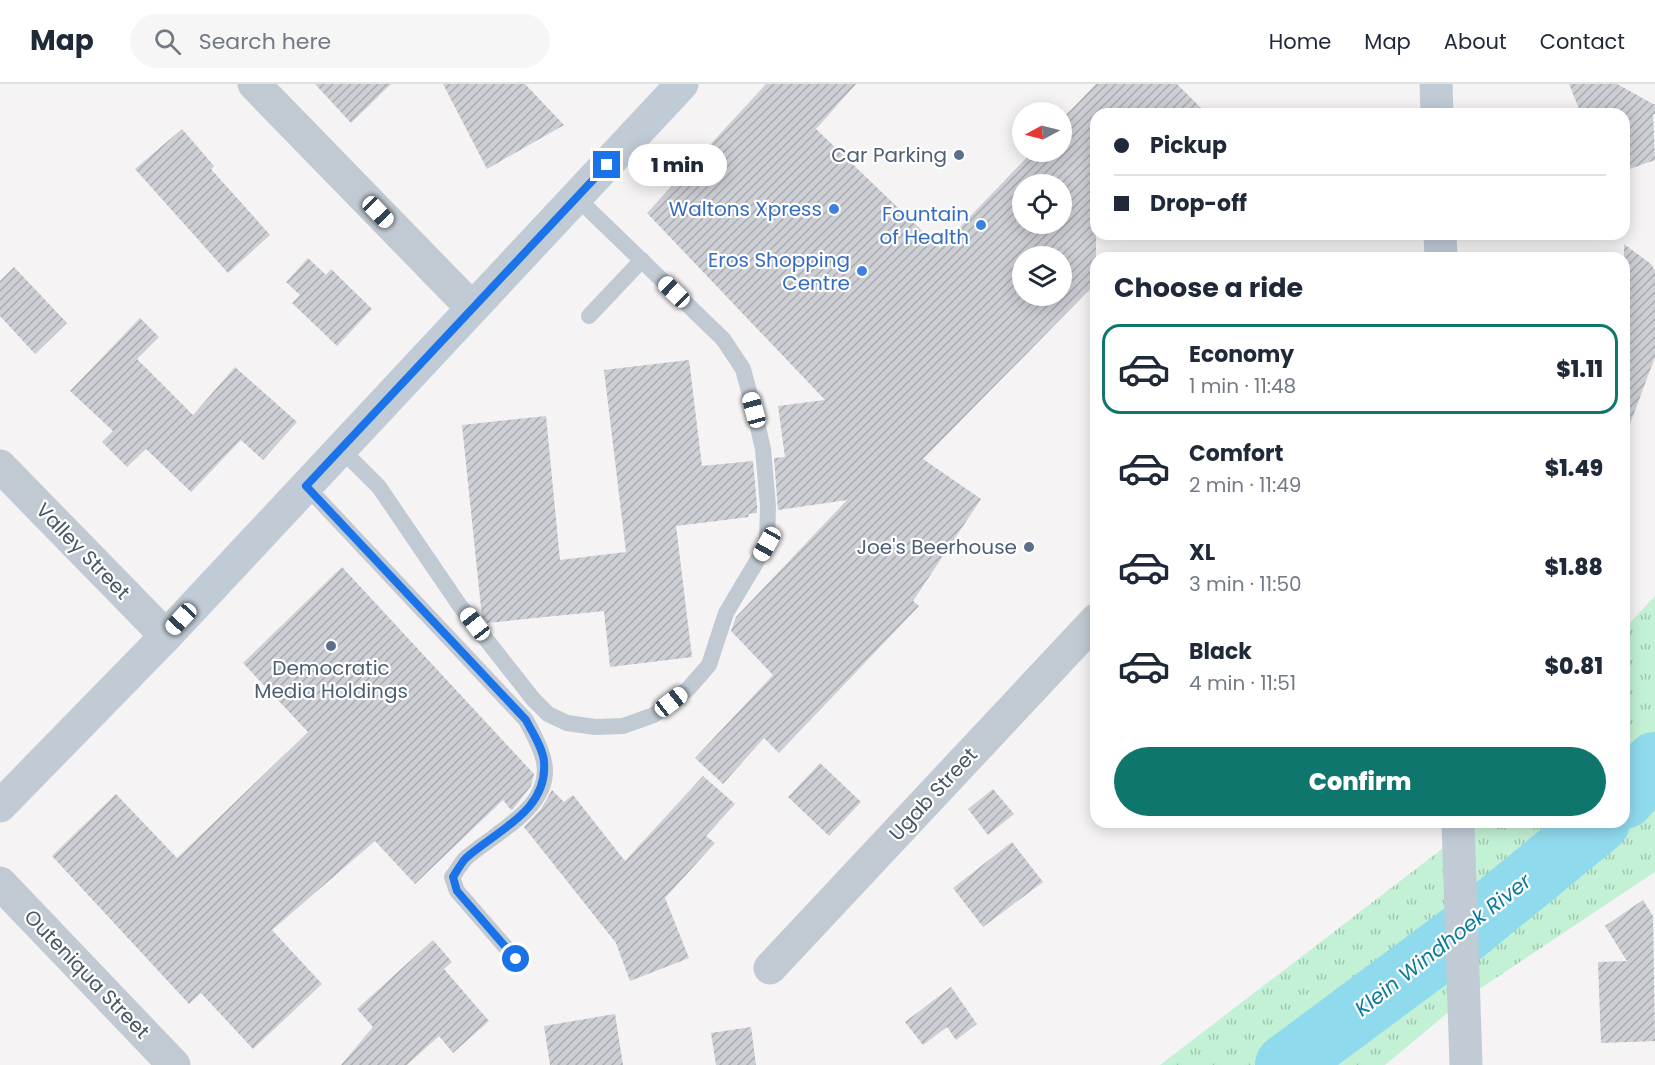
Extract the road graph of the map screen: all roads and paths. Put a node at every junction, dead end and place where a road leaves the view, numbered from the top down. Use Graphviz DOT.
graph roads {
  1 [pos="254,84"];
  2 [pos="682,84"];
  3 [pos="1436,84"];
  4 [pos="1437,108"];
  5 [pos="576,197"];
  6 [pos="642,260"];
  7 [pos="472,308"];
  8 [pos="589,316"];
  9 [pos="340,448"];
  10 [pos="0,466"];
  11 [pos="306,486"];
  12 [pos="1090,626"];
  13 [pos="166,636"];
  14 [pos="0,806"];
  15 [pos="1458,828"];
  16 [pos="0,883"];
  17 [pos="516,959"];
  18 [pos="770,968"];
  19 [pos="174,1065"];
  20 [pos="1466,1065"];
  1 -- 7 [label="street"];
  2 -- 5 [label="street"];
  3 -- 4 [label="street"];
  5 -- 6 [label="lane"];
  5 -- 7 [label="street"];
  6 -- 8 [label="lane"];
  6 -- 9 [label="lane"];
  7 -- 9 [label="street"];
  9 -- 11 [label="street"];
  10 -- 13 [label="street, Valley Street"];
  11 -- 13 [label="street"];
  11 -- 17 [label="lane"];
  12 -- 18 [label="street, Ugab Street"];
  13 -- 14 [label="street"];
  15 -- 20 [label="street"];
  16 -- 19 [label="street, Outeniqua Street"];
}
